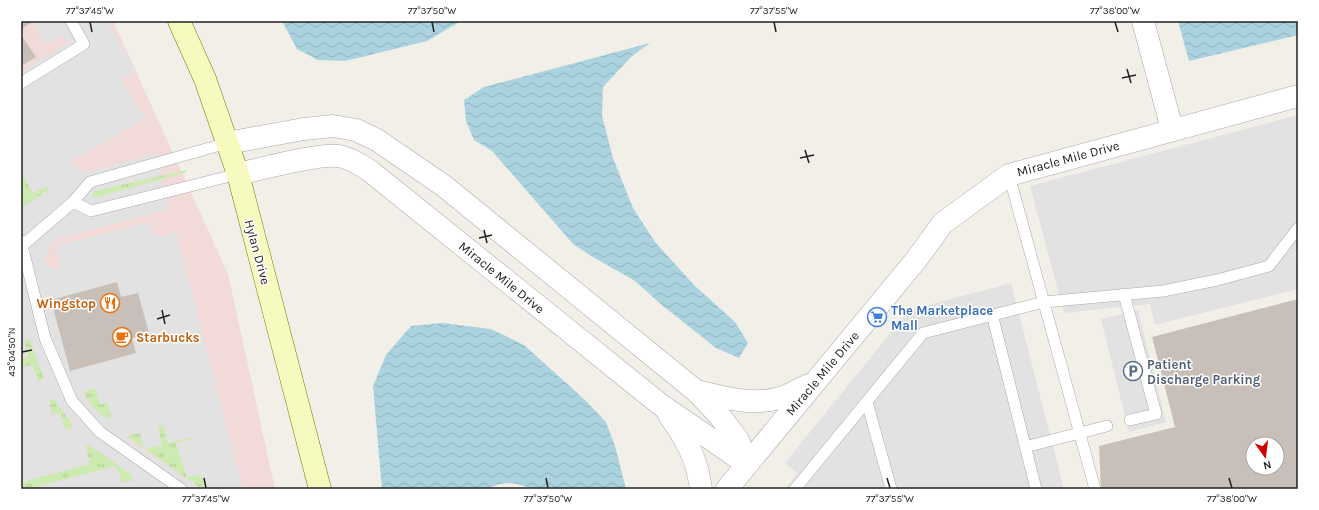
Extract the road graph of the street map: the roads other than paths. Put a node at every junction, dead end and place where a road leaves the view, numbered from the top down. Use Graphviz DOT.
graph roads {
  1 [pos="71,21"];
  2 [pos="179,21"];
  3 [pos="1142,21"];
  4 [pos="21,83"];
  5 [pos="1298,96"];
  6 [pos="1172,129"];
  7 [pos="227,143"];
  8 [pos="238,174"];
  9 [pos="1009,175"];
  10 [pos="73,202"];
  11 [pos="1298,228"];
  12 [pos="22,243"];
  13 [pos="1124,294"];
  14 [pos="1044,302"];
  15 [pos="992,314"];
  16 [pos="815,382"];
  17 [pos="696,391"];
  18 [pos="867,402"];
  19 [pos="661,405"];
  20 [pos="1130,420"];
  21 [pos="1107,426"];
  22 [pos="1080,433"];
  23 [pos="1025,447"];
  24 [pos="747,464"];
  25 [pos="181,489"];
  26 [pos="320,489"];
  27 [pos="701,489"];
  28 [pos="727,489"];
  29 [pos="795,489"];
  30 [pos="891,489"];
  31 [pos="1036,489"];
  32 [pos="1095,489"];
  1 -- 4 [label="lane"];
  2 -- 7 [label="main road, Hylan Drive"];
  3 -- 6 [label="street"];
  5 -- 6 [label="street, Miracle Mile Drive"];
  6 -- 9 [label="street, Miracle Mile Drive"];
  7 -- 8 [label="main road, Hylan Drive"];
  7 -- 10 [label="lane"];
  7 -- 17 [label="street"];
  8 -- 10 [label="lane"];
  8 -- 19 [label="street, Miracle Mile Drive"];
  8 -- 26 [label="main road, Hylan Drive"];
  9 -- 14 [label="lane"];
  9 -- 16 [label="street, Miracle Mile Drive"];
  10 -- 12 [label="lane"];
  11 -- 13 [label="lane"];
  12 -- 25 [label="lane"];
  13 -- 14 [label="lane"];
  13 -- 20 [label="lane"];
  14 -- 15 [label="lane"];
  14 -- 22 [label="lane"];
  15 -- 18 [label="lane"];
  15 -- 23 [label="lane"];
  16 -- 17 [label="street"];
  16 -- 24 [label="street, Miracle Mile Drive"];
  17 -- 24 [label="street"];
  18 -- 29 [label="lane"];
  18 -- 30 [label="lane"];
  19 -- 24 [label="street, Miracle Mile Drive"];
  19 -- 27 [label="street"];
  21 -- 22 [label="lane"];
  22 -- 23 [label="lane"];
  22 -- 32 [label="lane"];
  23 -- 31 [label="lane"];
  24 -- 28 [label="street, Miracle Mile Drive"];
}
